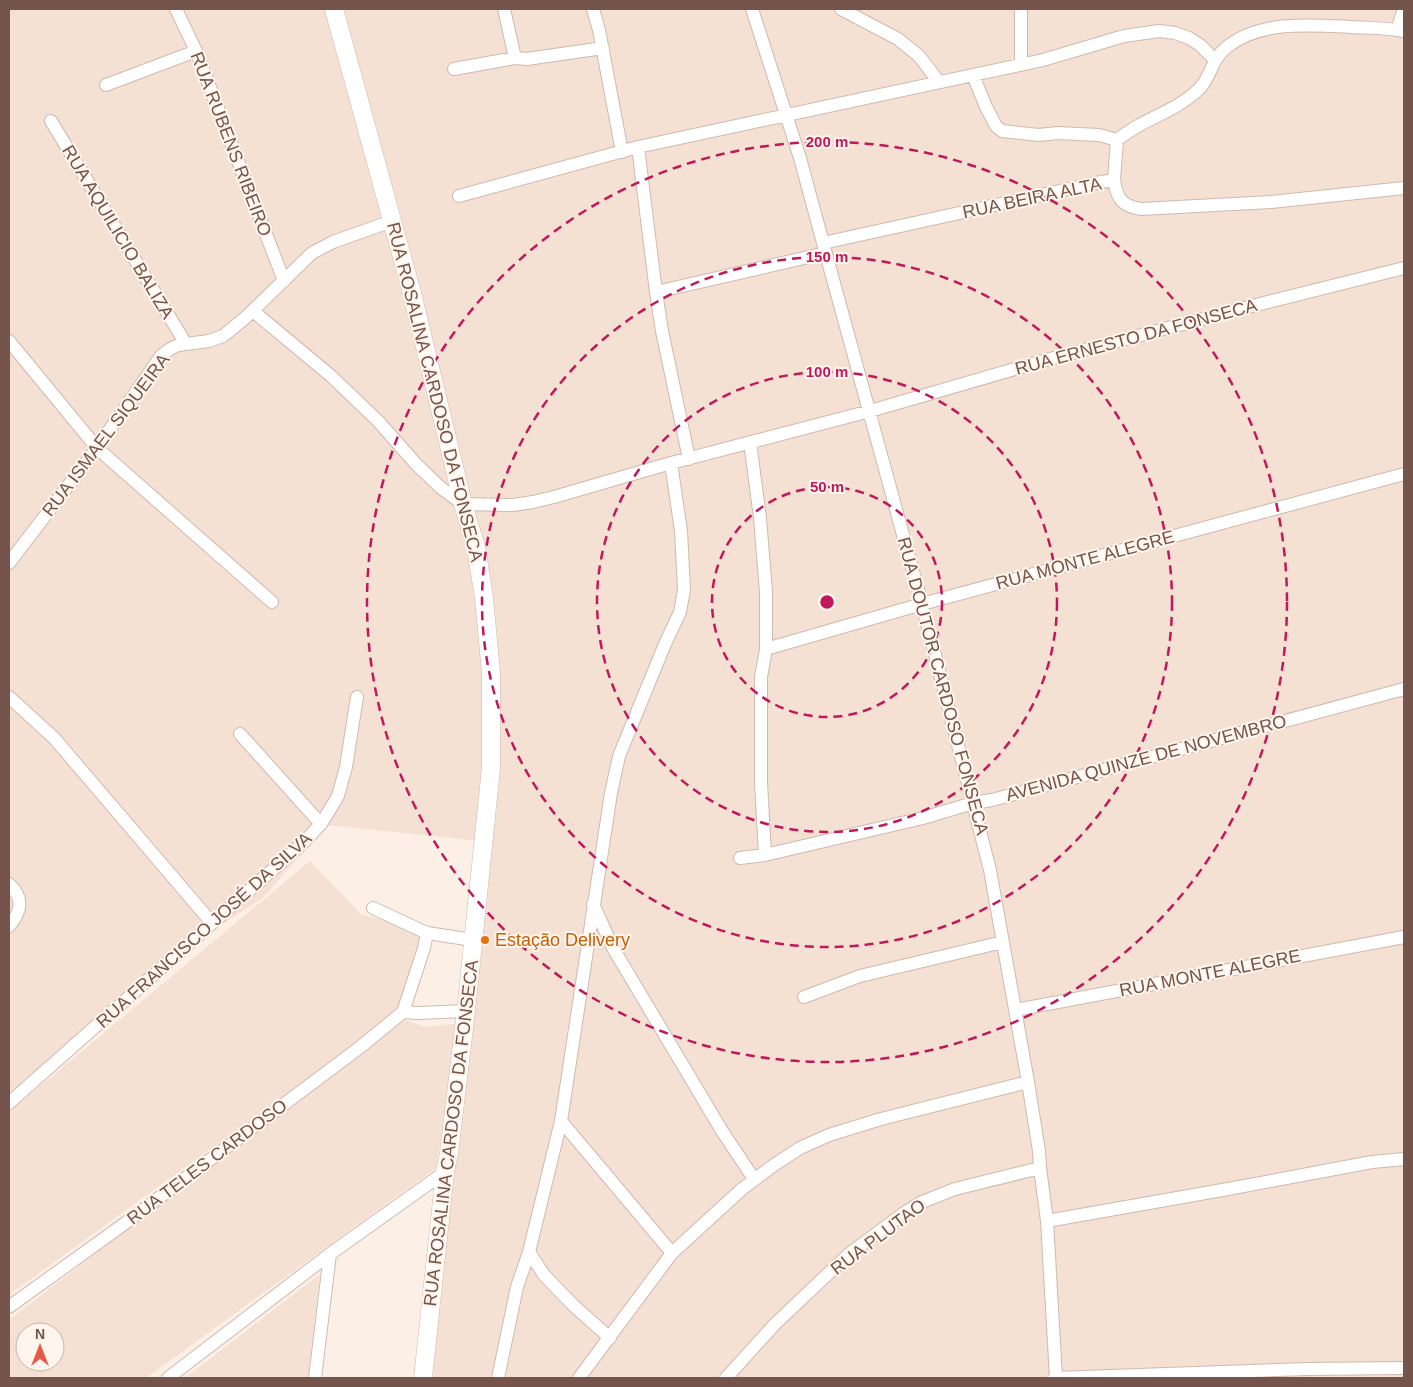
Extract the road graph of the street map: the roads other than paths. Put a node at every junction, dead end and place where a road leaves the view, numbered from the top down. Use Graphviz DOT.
graph roads {
  1 [pos="176,9"];
  2 [pos="334,9"];
  3 [pos="504,9"];
  4 [pos="595,9"];
  5 [pos="752,9"];
  6 [pos="841,9"];
  7 [pos="1021,9"];
  8 [pos="1404,10"];
  9 [pos="1400,30"];
  10 [pos="603,48"];
  11 [pos="196,52"];
  12 [pos="515,58"];
  13 [pos="1215,60"];
  14 [pos="1021,64"];
  15 [pos="454,69"];
  16 [pos="972,75"];
  17 [pos="939,82"];
  18 [pos="106,85"];
  19 [pos="786,115"];
  20 [pos="51,121"];
  21 [pos="1117,140"];
  22 [pos="638,147"];
  23 [pos="622,152"];
  24 [pos="1114,180"];
  25 [pos="1404,188"];
  26 [pos="459,196"];
  27 [pos="392,221"];
  28 [pos="825,248"];
  29 [pos="1404,268"];
  30 [pos="284,281"];
  31 [pos="656,292"];
  32 [pos="253,311"];
  33 [pos="9,341"];
  34 [pos="186,344"];
  35 [pos="870,411"];
  36 [pos="750,442"];
  37 [pos="97,448"];
  38 [pos="689,459"];
  39 [pos="671,463"];
  40 [pos="1404,474"];
  41 [pos="464,504"];
  42 [pos="9,563"];
  43 [pos="272,602"];
  44 [pos="922,604"];
  45 [pos="766,649"];
  46 [pos="1404,689"];
  47 [pos="357,697"];
  48 [pos="9,698"];
  49 [pos="240,734"];
  50 [pos="974,804"];
  51 [pos="321,824"];
  52 [pos="765,855"];
  53 [pos="740,858"];
  54 [pos="9,884"];
  55 [pos="594,904"];
  56 [pos="373,908"];
  57 [pos="212,923"];
  58 [pos="9,926"];
  59 [pos="427,933"];
  60 [pos="1404,937"];
  61 [pos="473,940"];
  62 [pos="1003,942"];
  63 [pos="804,997"];
  64 [pos="1016,1010"];
  65 [pos="466,1011"];
  66 [pos="403,1012"];
  67 [pos="1028,1082"];
  68 [pos="9,1103"];
  69 [pos="561,1121"];
  70 [pos="1404,1159"];
  71 [pos="1040,1168"];
  72 [pos="445,1172"];
  73 [pos="754,1179"];
  74 [pos="1047,1221"];
  75 [pos="529,1252"];
  76 [pos="672,1253"];
  77 [pos="330,1254"];
  78 [pos="9,1307"];
  79 [pos="610,1338"];
  80 [pos="1404,1368"];
  81 [pos="168,1378"];
  82 [pos="315,1378"];
  83 [pos="424,1378"];
  84 [pos="498,1378"];
  85 [pos="579,1378"];
  86 [pos="726,1378"];
  87 [pos="1055,1378"];
  1 -- 11 [label="street, RUA RUBENS RIBEIRO"];
  2 -- 27 [label="street, RUA ROSALINA CARDOSO DA FONSECA"];
  3 -- 12 [label="street"];
  4 -- 10 [label="street"];
  5 -- 19 [label="street, RUA DOUTOR CARDOSO FONSECA"];
  6 -- 17 [label="street"];
  7 -- 14 [label="street"];
  8 -- 9 [label="street"];
  9 -- 13 [label="street"];
  10 -- 12 [label="street"];
  10 -- 23 [label="street"];
  11 -- 18 [label="street"];
  11 -- 30 [label="street, RUA RUBENS RIBEIRO"];
  12 -- 15 [label="street"];
  13 -- 14 [label="street"];
  13 -- 21 [label="street"];
  14 -- 16 [label="street"];
  16 -- 17 [label="street"];
  16 -- 21 [label="street"];
  17 -- 19 [label="street"];
  19 -- 22 [label="street"];
  19 -- 28 [label="street, RUA DOUTOR CARDOSO FONSECA"];
  20 -- 34 [label="street, RUA AQUILICIO BALIZA"];
  21 -- 24 [label="street"];
  22 -- 23 [label="street"];
  22 -- 31 [label="street"];
  23 -- 26 [label="street"];
  24 -- 25 [label="street, RUA BEIRA ALTA"];
  24 -- 28 [label="street, RUA BEIRA ALTA"];
  27 -- 30 [label="street, RUA ISMAEL SIQUEIRA"];
  27 -- 41 [label="street, RUA ROSALINA CARDOSO DA FONSECA"];
  28 -- 31 [label="street, RUA BEIRA ALTA"];
  28 -- 35 [label="street, RUA DOUTOR CARDOSO FONSECA"];
  29 -- 35 [label="street, RUA ERNESTO DA FONSECA"];
  30 -- 32 [label="street, RUA ISMAEL SIQUEIRA"];
  31 -- 38 [label="street"];
  32 -- 34 [label="street, RUA ISMAEL SIQUEIRA"];
  32 -- 41 [label="street"];
  33 -- 37 [label="street"];
  34 -- 37 [label="street, RUA ISMAEL SIQUEIRA"];
  35 -- 36 [label="street, RUA ERNESTO DA FONSECA"];
  35 -- 44 [label="street, RUA DOUTOR CARDOSO FONSECA"];
  36 -- 38 [label="street, RUA ERNESTO DA FONSECA"];
  36 -- 45 [label="street"];
  37 -- 42 [label="street, RUA ISMAEL SIQUEIRA"];
  37 -- 43 [label="street"];
  38 -- 39 [label="street, RUA ERNESTO DA FONSECA"];
  39 -- 41 [label="street, RUA ERNESTO DA FONSECA"];
  39 -- 55 [label="street"];
  40 -- 44 [label="street, RUA MONTE ALEGRE"];
  41 -- 61 [label="street, RUA ROSALINA CARDOSO DA FONSECA"];
  44 -- 45 [label="street, RUA MONTE ALEGRE"];
  44 -- 50 [label="street, RUA DOUTOR CARDOSO FONSECA"];
  45 -- 52 [label="street"];
  46 -- 50 [label="street, AVENIDA QUINZE DE NOVEMBRO"];
  47 -- 51 [label="street, RUA FRANCISCO JOSÉ DA SILVA"];
  48 -- 57 [label="street"];
  49 -- 51 [label="street"];
  50 -- 52 [label="street, AVENIDA QUINZE DE NOVEMBRO"];
  50 -- 62 [label="street, RUA DOUTOR CARDOSO FONSECA"];
  51 -- 57 [label="street, RUA FRANCISCO JOSÉ DA SILVA"];
  52 -- 53 [label="street, AVENIDA QUINZE DE NOVEMBRO"];
  54 -- 58 [label="street"];
  55 -- 69 [label="street"];
  55 -- 73 [label="street"];
  56 -- 59 [label="street"];
  57 -- 68 [label="street, RUA FRANCISCO JOSÉ DA SILVA"];
  59 -- 61 [label="street"];
  59 -- 66 [label="street"];
  60 -- 64 [label="street, RUA MONTE ALEGRE"];
  61 -- 65 [label="street, RUA ROSALINA CARDOSO DA FONSECA"];
  62 -- 63 [label="street"];
  62 -- 64 [label="street, RUA DOUTOR CARDOSO FONSECA"];
  64 -- 67 [label="street, RUA DOUTOR CARDOSO FONSECA"];
  65 -- 66 [label="street"];
  65 -- 72 [label="street, RUA ROSALINA CARDOSO DA FONSECA"];
  66 -- 78 [label="street, RUA TELES CARDOSO"];
  67 -- 71 [label="street, RUA DOUTOR CARDOSO FONSECA"];
  67 -- 73 [label="street"];
  69 -- 75 [label="street"];
  69 -- 76 [label="street"];
  70 -- 74 [label="street"];
  71 -- 74 [label="street, RUA DOUTOR CARDOSO FONSECA"];
  71 -- 86 [label="street, RUA PLUTAO"];
  72 -- 77 [label="street"];
  72 -- 83 [label="street, RUA ROSALINA CARDOSO DA FONSECA"];
  73 -- 76 [label="street"];
  74 -- 87 [label="street, RUA DOUTOR CARDOSO FONSECA"];
  75 -- 79 [label="street"];
  75 -- 84 [label="street"];
  76 -- 79 [label="street"];
  77 -- 81 [label="street"];
  77 -- 82 [label="street"];
  79 -- 85 [label="street"];
  80 -- 87 [label="street"];
}
